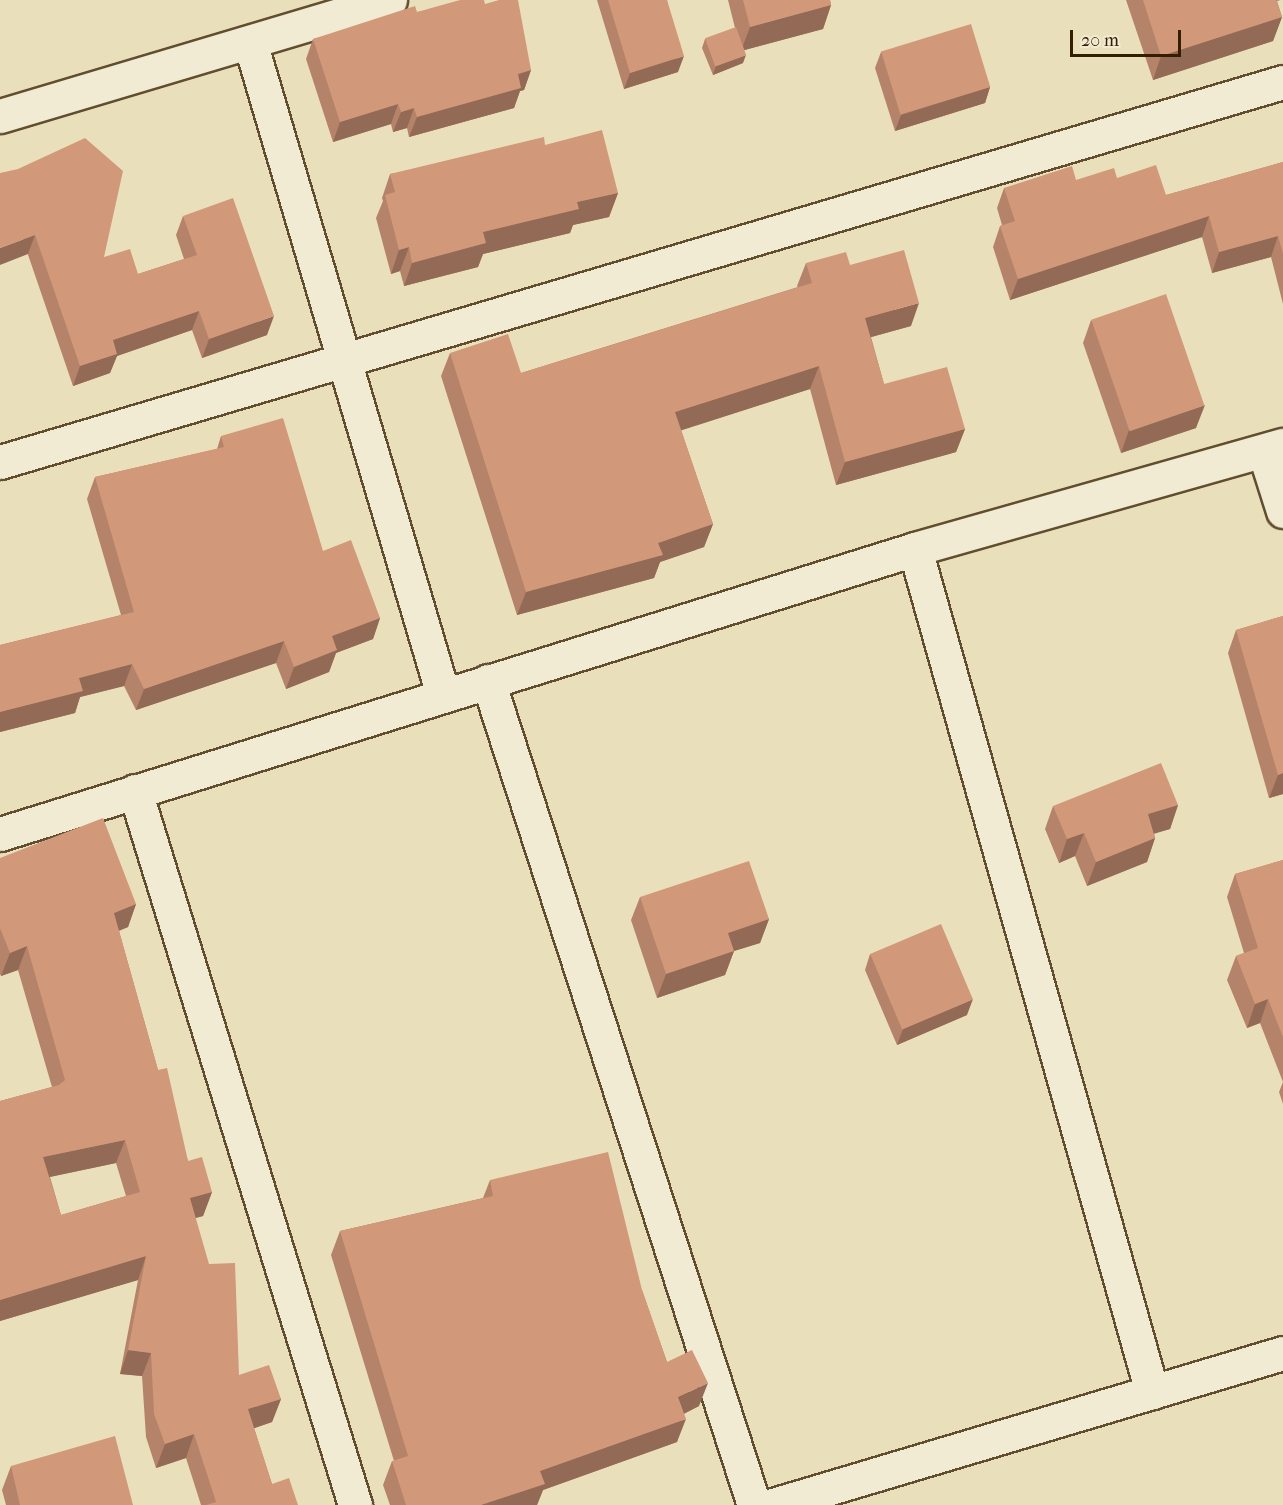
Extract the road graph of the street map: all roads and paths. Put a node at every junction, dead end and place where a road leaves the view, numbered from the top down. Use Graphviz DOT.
graph roads {
  1 [pos="390,0"];
  2 [pos="250,42"];
  3 [pos="1283,82"];
  4 [pos="0,116"];
  5 [pos="345,364"];
  6 [pos="1274,448"];
  7 [pos="0,462"];
  8 [pos="1283,511"];
  9 [pos="915,549"];
  10 [pos="488,681"];
  11 [pos="443,695"];
  12 [pos="135,791"];
  13 [pos="0,834"];
  14 [pos="1283,1353"];
  15 [pos="1152,1392"];
  16 [pos="355,1505"];
  17 [pos="754,1505"];
  18 [pos="773,1505"];
  1 -- 2 [label="street"];
  2 -- 4 [label="street"];
  2 -- 5 [label="street"];
  3 -- 5 [label="street"];
  5 -- 7 [label="street"];
  5 -- 11 [label="street"];
  6 -- 8 [label="street"];
  6 -- 9 [label="street"];
  9 -- 10 [label="street"];
  9 -- 15 [label="street"];
  10 -- 11 [label="street"];
  10 -- 17 [label="street"];
  11 -- 12 [label="street"];
  12 -- 13 [label="street"];
  12 -- 16 [label="street"];
  14 -- 15 [label="street"];
  15 -- 18 [label="street"];
}
